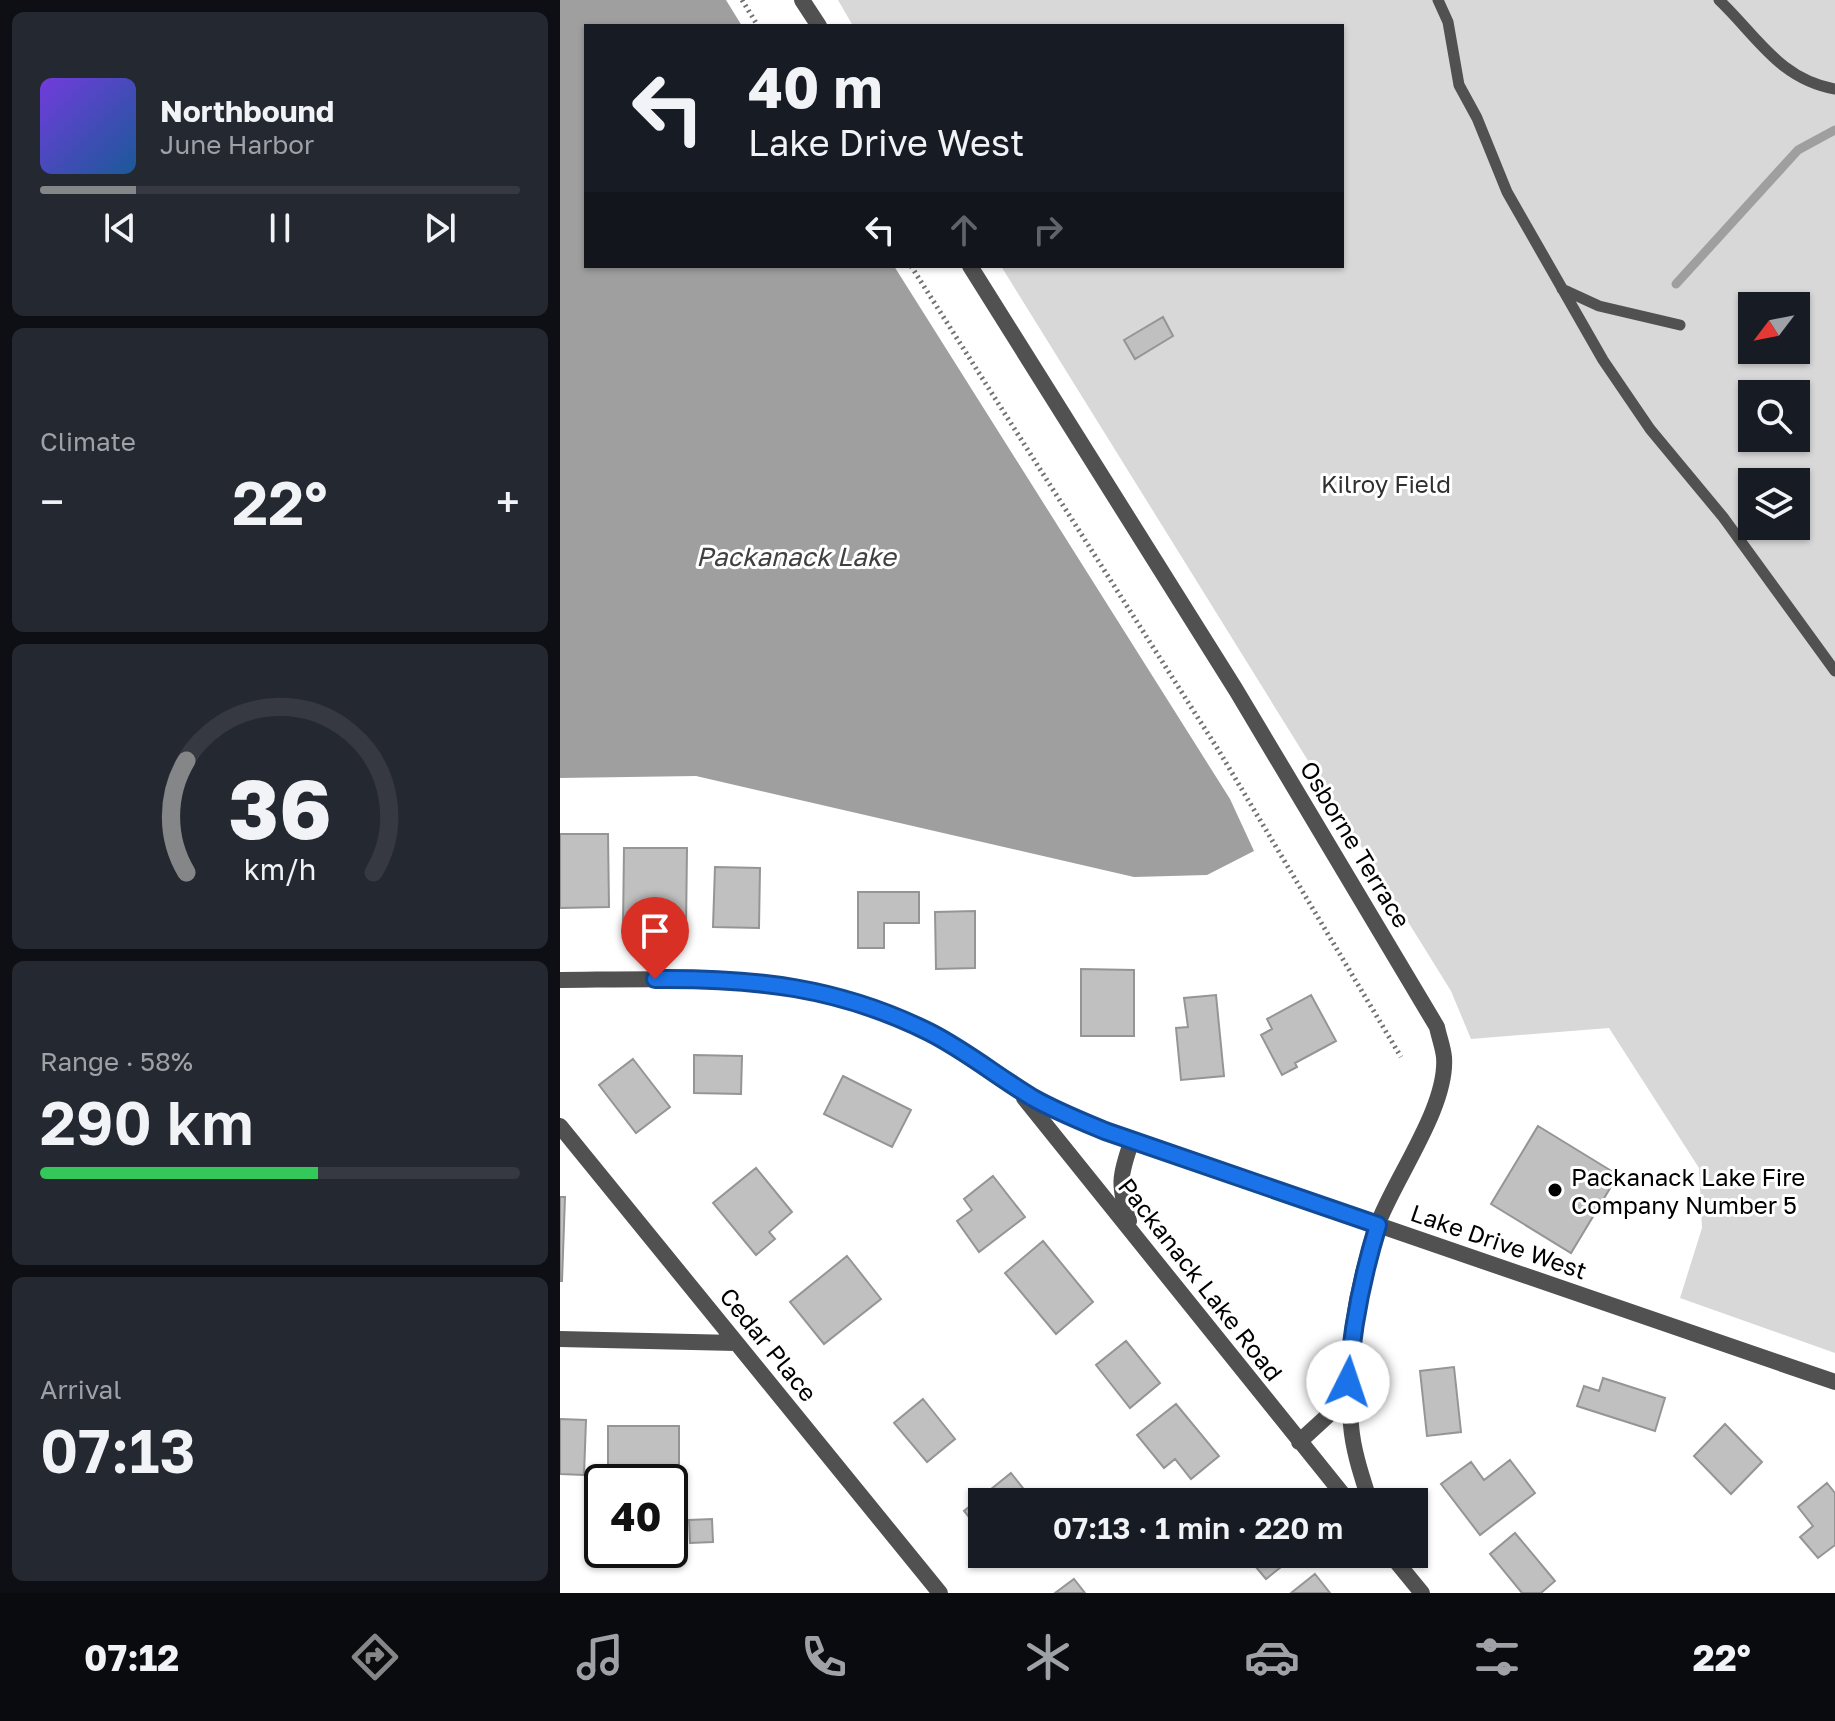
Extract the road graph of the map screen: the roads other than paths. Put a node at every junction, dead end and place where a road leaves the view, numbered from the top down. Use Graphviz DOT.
graph roads {
  1 [pos="802,0"];
  2 [pos="1438,0"];
  3 [pos="1719,0"];
  4 [pos="818,24"];
  5 [pos="1835,89"];
  6 [pos="971,268"];
  7 [pos="1562,289"];
  8 [pos="1680,325"];
  9 [pos="1835,671"];
  10 [pos="560,980"];
  11 [pos="1015,1086"];
  12 [pos="560,1126"];
  13 [pos="1132,1140"];
  14 [pos="1378,1225"];
  15 [pos="1132,1230"];
  16 [pos="560,1339"];
  17 [pos="736,1343"];
  18 [pos="1348,1382"];
  19 [pos="1835,1382"];
  20 [pos="1299,1442"];
  21 [pos="1337,1488"];
  22 [pos="1366,1488"];
  23 [pos="1401,1568"];
  24 [pos="940,1593"];
  25 [pos="1422,1593"];
  1 -- 4 [label="street"];
  2 -- 7 [label="lane"];
  3 -- 5 [label="lane"];
  6 -- 14 [label="street, Osborne Terrace"];
  7 -- 8 [label="lane"];
  7 -- 9 [label="lane"];
  10 -- 11 [label="street, Lake Drive West"];
  11 -- 13 [label="street, Lake Drive West"];
  11 -- 15 [label="street, Packanack Lake Road"];
  12 -- 17 [label="street, Cedar Place"];
  13 -- 14 [label="street, Lake Drive West"];
  13 -- 15 [label="street"];
  14 -- 18 [label="street, Osborne Terrace"];
  14 -- 19 [label="street, Lake Drive West"];
  15 -- 20 [label="street, Packanack Lake Road"];
  16 -- 17 [label="street"];
  17 -- 24 [label="street, Cedar Place"];
  18 -- 20 [label="street"];
  18 -- 22 [label="street, Osborne Terrace"];
  20 -- 21 [label="street, Packanack Lake Road"];
  23 -- 25 [label="street"];
}
